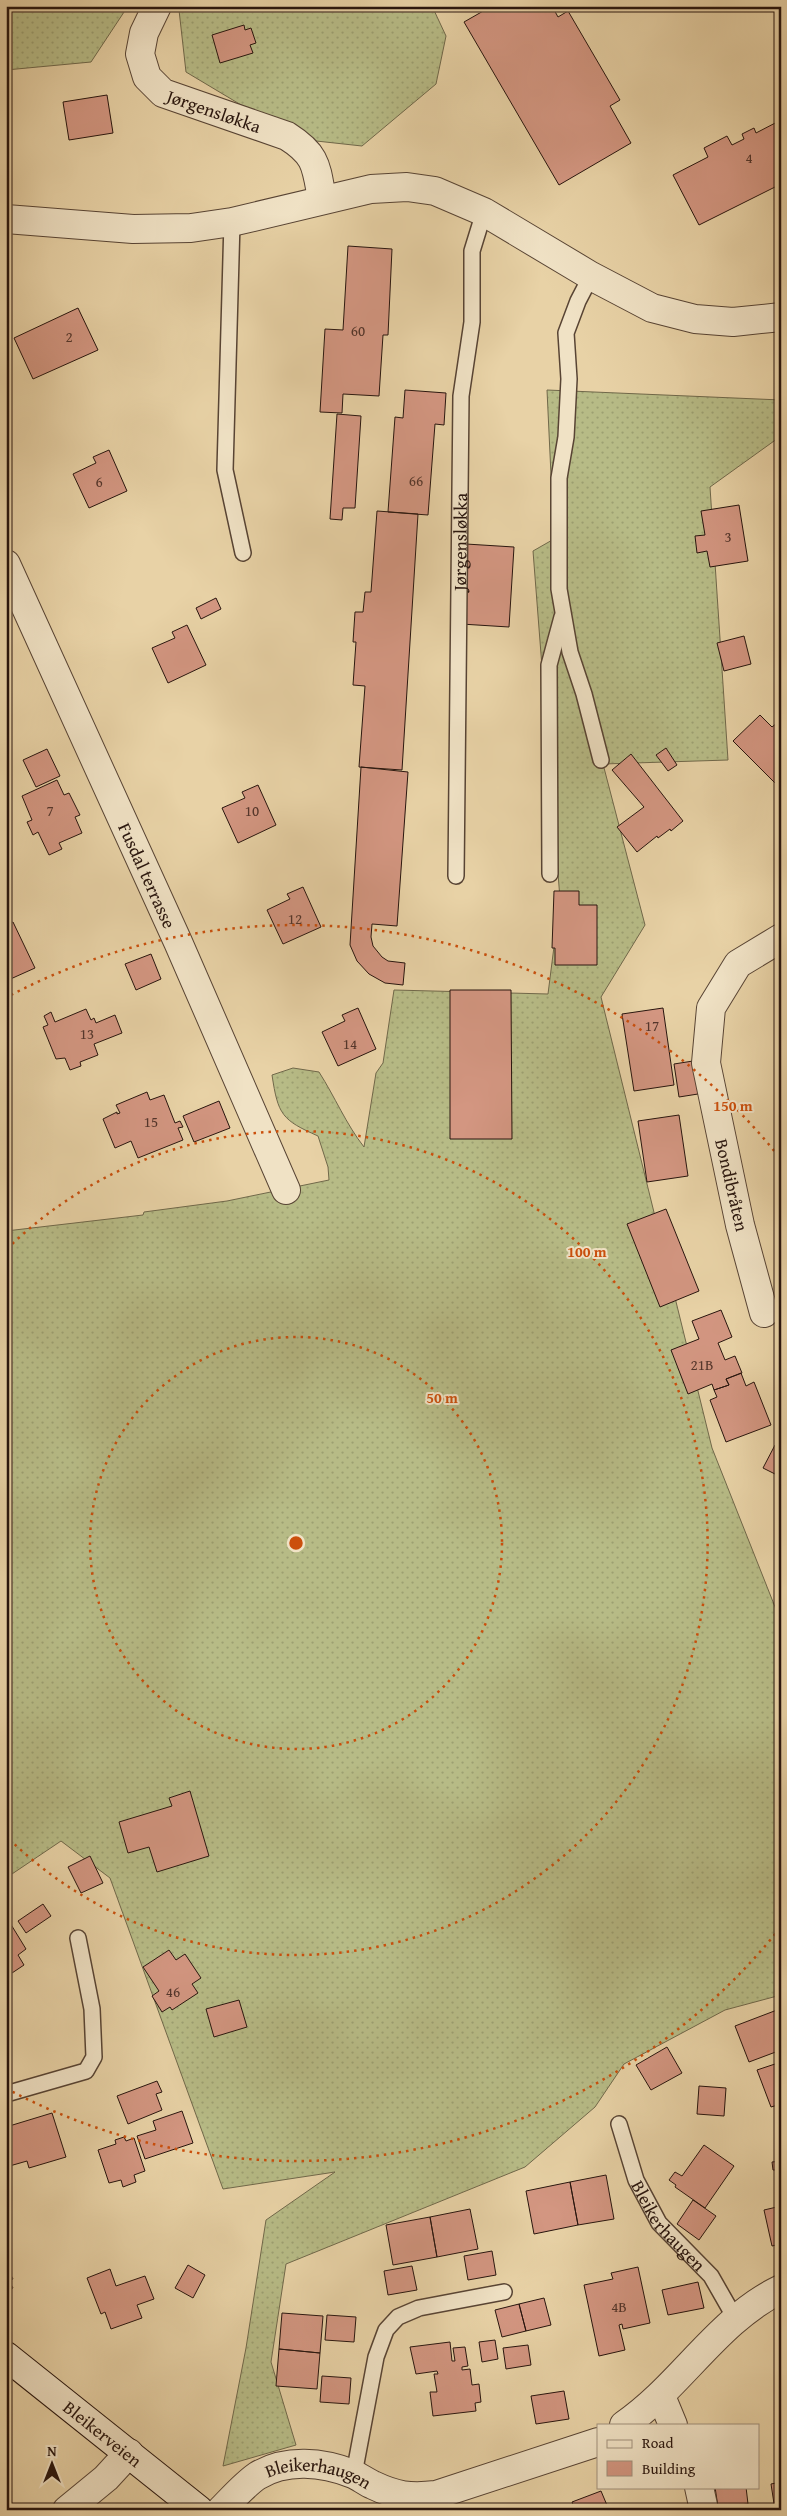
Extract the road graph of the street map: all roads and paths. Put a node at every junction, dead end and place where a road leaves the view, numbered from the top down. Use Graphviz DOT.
graph roads {
  1 [pos="157,6"];
  2 [pos="322,199"];
  3 [pos="484,212"];
  4 [pos="6,219"];
  5 [pos="232,222"];
  6 [pos="591,276"];
  7 [pos="781,317"];
  8 [pos="243,553"];
  9 [pos="6,564"];
  10 [pos="562,616"];
  11 [pos="600,760"];
  12 [pos="550,874"];
  13 [pos="456,876"];
  14 [pos="781,938"];
  15 [pos="286,1190"];
  16 [pos="764,1314"];
  17 [pos="78,1938"];
  18 [pos="6,2094"];
  19 [pos="619,2124"];
  20 [pos="781,2289"];
  21 [pos="504,2292"];
  22 [pos="735,2318"];
  23 [pos="6,2356"];
  24 [pos="661,2396"];
  25 [pos="625,2424"];
  26 [pos="673,2424"];
  27 [pos="597,2442"];
  28 [pos="129,2453"];
  29 [pos="354,2474"];
  30 [pos="699,2488"];
  31 [pos="67,2510"];
  32 [pos="199,2510"];
  33 [pos="221,2510"];
  34 [pos="704,2510"];
  1 -- 2 [label="street, Jørgensløkka"];
  2 -- 3 [label="street"];
  2 -- 5 [label="street"];
  3 -- 6 [label="street"];
  3 -- 13 [label="lane, Jørgensløkka"];
  4 -- 5 [label="street"];
  5 -- 8 [label="lane"];
  6 -- 7 [label="street"];
  6 -- 10 [label="lane"];
  9 -- 15 [label="street, Fusdal terrasse"];
  10 -- 11 [label="lane"];
  10 -- 12 [label="lane"];
  14 -- 16 [label="street, Bondibråten"];
  17 -- 18 [label="lane"];
  19 -- 22 [label="lane, Bleikerhaugen"];
  20 -- 22 [label="street"];
  21 -- 29 [label="lane"];
  22 -- 24 [label="street"];
  23 -- 28 [label="street, Bleikerveien"];
  24 -- 25 [label="street"];
  24 -- 26 [label="street"];
  27 -- 29 [label="street, Bleikerhaugen"];
  28 -- 31 [label="street"];
  28 -- 32 [label="street, Bleikerveien"];
  29 -- 33 [label="street, Bleikerhaugen"];
  30 -- 34 [label="street"];
}
